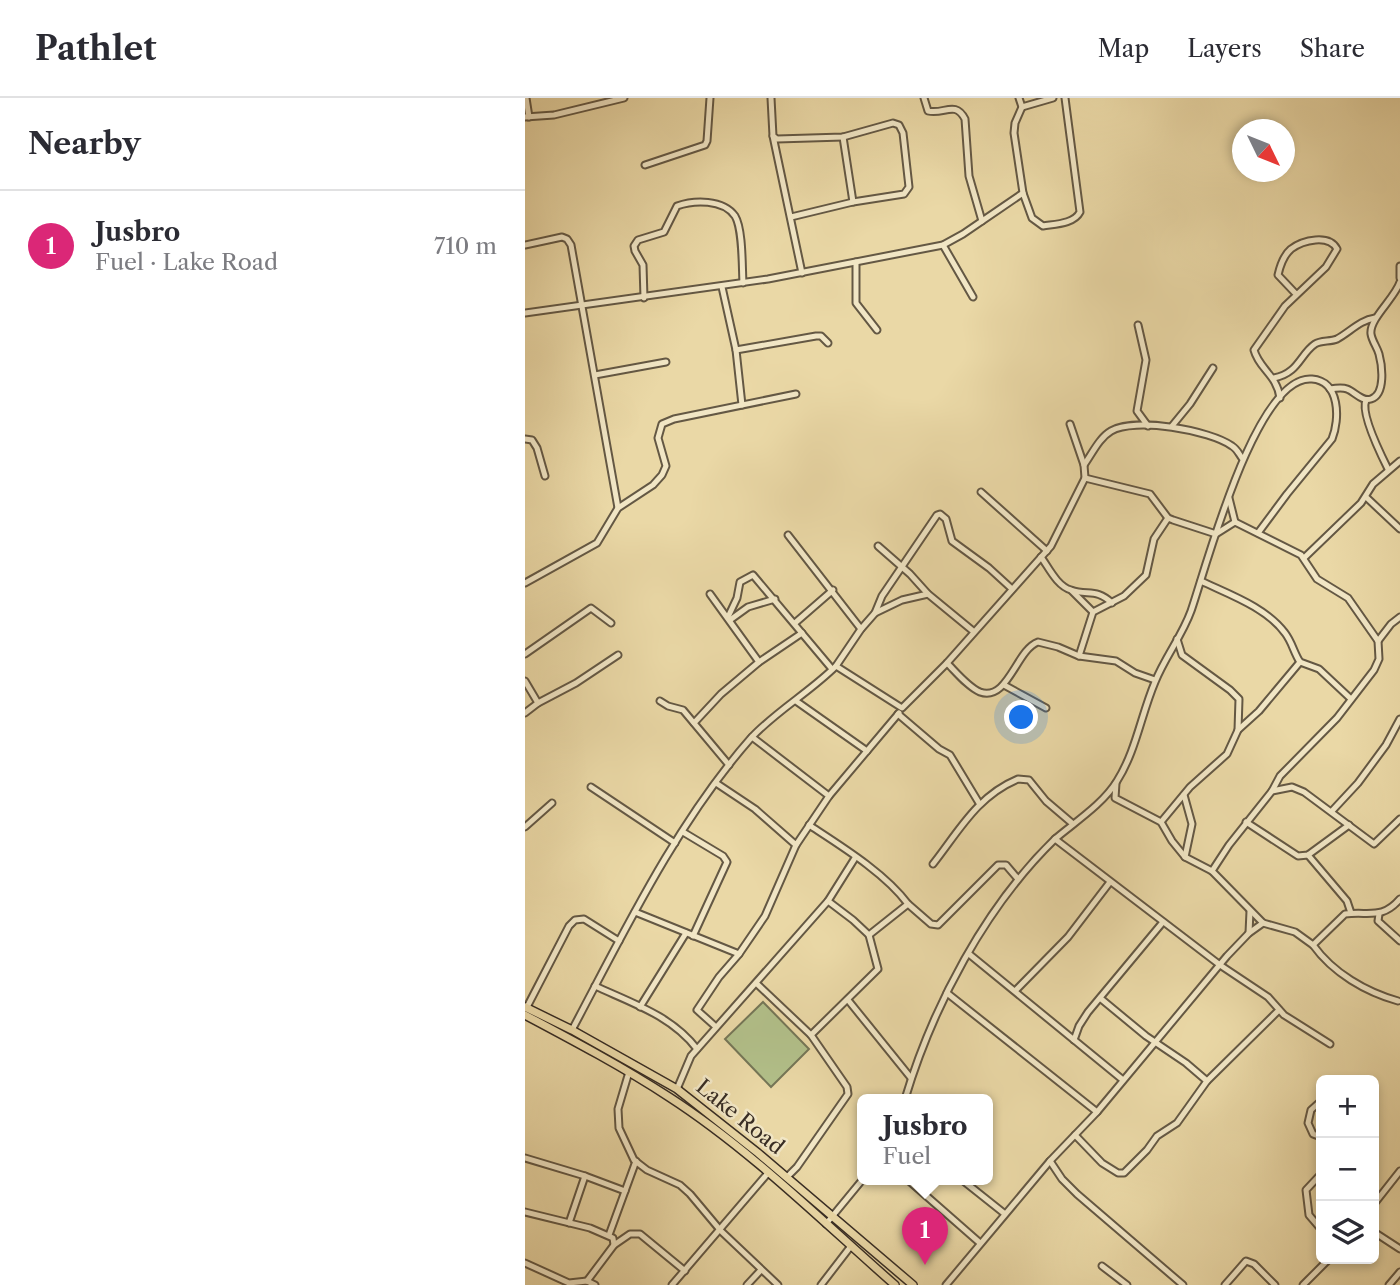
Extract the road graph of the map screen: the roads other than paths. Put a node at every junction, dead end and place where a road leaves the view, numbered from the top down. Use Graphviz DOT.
graph roads {
  1 [pos="526,98"];
  2 [pos="588,98"];
  3 [pos="624,98"];
  4 [pos="710,98"];
  5 [pos="771,98"];
  6 [pos="924,98"];
  7 [pos="1019,98"];
  8 [pos="1053,98"];
  9 [pos="1065,98"];
  10 [pos="590,106"];
  11 [pos="1022,107"];
  12 [pos="527,117"];
  13 [pos="773,136"];
  14 [pos="843,138"];
  15 [pos="645,165"];
  16 [pos="1023,193"];
  17 [pos="853,202"];
  18 [pos="791,217"];
  19 [pos="982,221"];
  20 [pos="525,245"];
  21 [pos="943,245"];
  22 [pos="856,262"];
  23 [pos="1400,266"];
  24 [pos="802,273"];
  25 [pos="1400,280"];
  26 [pos="743,283"];
  27 [pos="722,287"];
  28 [pos="1399,291"];
  29 [pos="1296,295"];
  30 [pos="974,297"];
  31 [pos="643,298"];
  32 [pos="583,305"];
  33 [pos="525,313"];
  34 [pos="1375,318"];
  35 [pos="1138,325"];
  36 [pos="877,330"];
  37 [pos="828,343"];
  38 [pos="736,350"];
  39 [pos="666,362"];
  40 [pos="1298,365"];
  41 [pos="1213,368"];
  42 [pos="595,375"];
  43 [pos="1275,378"];
  44 [pos="1300,380"];
  45 [pos="1331,389"];
  46 [pos="796,394"];
  47 [pos="1280,398"];
  48 [pos="1366,400"];
  49 [pos="742,405"];
  50 [pos="1070,425"];
  51 [pos="1148,426"];
  52 [pos="1172,426"];
  53 [pos="525,439"];
  54 [pos="1243,458"];
  55 [pos="1400,461"];
  56 [pos="1084,465"];
  57 [pos="1388,469"];
  58 [pos="545,476"];
  59 [pos="1085,478"];
  60 [pos="981,492"];
  61 [pos="1229,496"];
  62 [pos="1366,497"];
  63 [pos="618,508"];
  64 [pos="1168,518"];
  65 [pos="1235,522"];
  66 [pos="1400,529"];
  67 [pos="1258,533"];
  68 [pos="1216,534"];
  69 [pos="788,535"];
  70 [pos="878,546"];
  71 [pos="1047,551"];
  72 [pos="1041,557"];
  73 [pos="1304,558"];
  74 [pos="901,567"];
  75 [pos="1201,581"];
  76 [pos="525,583"];
  77 [pos="1012,589"];
  78 [pos="833,590"];
  79 [pos="1072,591"];
  80 [pos="710,594"];
  81 [pos="928,594"];
  82 [pos="775,599"];
  83 [pos="1112,603"];
  84 [pos="1093,612"];
  85 [pos="875,613"];
  86 [pos="1400,617"];
  87 [pos="729,618"];
  88 [pos="611,623"];
  89 [pos="795,623"];
  90 [pos="861,629"];
  91 [pos="973,631"];
  92 [pos="802,633"];
  93 [pos="1177,639"];
  94 [pos="1378,641"];
  95 [pos="525,654"];
  96 [pos="618,655"];
  97 [pos="1182,655"];
  98 [pos="1079,656"];
  99 [pos="1166,658"];
  100 [pos="759,662"];
  101 [pos="1300,662"];
  102 [pos="947,663"];
  103 [pos="834,668"];
  104 [pos="1156,680"];
  105 [pos="525,681"];
  106 [pos="1004,685"];
  107 [pos="1351,699"];
  108 [pos="660,701"];
  109 [pos="796,701"];
  110 [pos="538,703"];
  111 [pos="902,708"];
  112 [pos="1046,708"];
  113 [pos="525,713"];
  114 [pos="898,714"];
  115 [pos="1400,719"];
  116 [pos="694,723"];
  117 [pos="1238,730"];
  118 [pos="752,737"];
  119 [pos="867,751"];
  120 [pos="729,765"];
  121 [pos="716,783"];
  122 [pos="1116,783"];
  123 [pos="591,787"];
  124 [pos="1272,791"];
  125 [pos="1184,795"];
  126 [pos="829,796"];
  127 [pos="1115,797"];
  128 [pos="1101,800"];
  129 [pos="552,803"];
  130 [pos="979,803"];
  131 [pos="1332,811"];
  132 [pos="1400,819"];
  133 [pos="1161,822"];
  134 [pos="1246,822"];
  135 [pos="1073,824"];
  136 [pos="809,825"];
  137 [pos="1349,825"];
  138 [pos="525,827"];
  139 [pos="683,832"];
  140 [pos="1055,839"];
  141 [pos="675,843"];
  142 [pos="796,845"];
  143 [pos="1308,855"];
  144 [pos="1185,857"];
  145 [pos="855,858"];
  146 [pos="933,864"];
  147 [pos="1212,871"];
  148 [pos="1018,879"];
  149 [pos="1110,881"];
  150 [pos="1400,899"];
  151 [pos="828,901"];
  152 [pos="908,904"];
  153 [pos="1250,911"];
  154 [pos="635,912"];
  155 [pos="1351,913"];
  156 [pos="1379,914"];
  157 [pos="1163,922"];
  158 [pos="1263,923"];
  159 [pos="686,933"];
  160 [pos="1249,933"];
  161 [pos="869,935"];
  162 [pos="693,936"];
  163 [pos="619,941"];
  164 [pos="1400,941"];
  165 [pos="1313,945"];
  166 [pos="739,954"];
  167 [pos="969,954"];
  168 [pos="1220,965"];
  169 [pos="757,983"];
  170 [pos="596,986"];
  171 [pos="1016,990"];
  172 [pos="947,993"];
  173 [pos="1100,998"];
  174 [pos="849,1000"];
  175 [pos="1398,1001"];
  176 [pos="641,1007"];
  177 [pos="526,1010"];
  178 [pos="1279,1010"];
  179 [pos="716,1027"];
  180 [pos="572,1030"];
  181 [pos="811,1035"];
  182 [pos="1075,1040"];
  183 [pos="1154,1042"];
  184 [pos="1330,1044"];
  185 [pos="697,1049"];
  186 [pos="629,1072"];
  187 [pos="911,1078"];
  188 [pos="1123,1080"];
  189 [pos="1207,1081"];
  190 [pos="677,1089"];
  191 [pos="906,1094"];
  192 [pos="1316,1106"];
  193 [pos="1097,1112"];
  194 [pos="1075,1135"];
  195 [pos="1316,1135"];
  196 [pos="525,1158"];
  197 [pos="636,1161"];
  198 [pos="1050,1161"];
  199 [pos="1400,1171"];
  200 [pos="768,1173"];
  201 [pos="585,1176"];
  202 [pos="787,1177"];
  203 [pos="1316,1179"];
  204 [pos="858,1185"];
  205 [pos="914,1185"];
  206 [pos="969,1185"];
  207 [pos="625,1191"];
  208 [pos="1376,1201"];
  209 [pos="525,1212"];
  210 [pos="1005,1214"];
  211 [pos="832,1216"];
  212 [pos="569,1223"];
  213 [pos="1316,1223"];
  214 [pos="826,1224"];
  215 [pos="720,1231"];
  216 [pos="608,1235"];
  217 [pos="1379,1235"];
  218 [pos="980,1243"];
  219 [pos="614,1245"];
  220 [pos="852,1245"];
  221 [pos="1400,1249"];
  222 [pos="525,1263"];
  223 [pos="1324,1264"];
  224 [pos="1102,1266"];
  225 [pos="761,1270"];
  226 [pos="685,1271"];
  227 [pos="1400,1272"];
  228 [pos="559,1278"];
  229 [pos="587,1281"];
  230 [pos="555,1285"];
  231 [pos="595,1285"];
  232 [pos="673,1285"];
  233 [pos="747,1285"];
  234 [pos="778,1285"];
  235 [pos="821,1285"];
  236 [pos="895,1285"];
  237 [pos="913,1285"];
  238 [pos="946,1285"];
  239 [pos="1127,1285"];
  240 [pos="1183,1285"];
  241 [pos="1225,1285"];
  242 [pos="1275,1285"];
  243 [pos="1303,1285"];
  244 [pos="1388,1285"];
  1 -- 12 [label="street"];
  2 -- 10 [label="street"];
  3 -- 10 [label="street"];
  4 -- 15 [label="street"];
  5 -- 13 [label="street"];
  6 -- 19 [label="street"];
  7 -- 11 [label="street"];
  8 -- 11 [label="street"];
  9 -- 16 [label="street"];
  10 -- 12 [label="street"];
  11 -- 16 [label="street"];
  13 -- 14 [label="street"];
  13 -- 18 [label="street"];
  14 -- 17 [label="street"];
  14 -- 17 [label="street"];
  16 -- 19 [label="street"];
  17 -- 18 [label="street"];
  18 -- 24 [label="street"];
  19 -- 21 [label="street"];
  20 -- 32 [label="street"];
  21 -- 22 [label="street"];
  21 -- 30 [label="street"];
  22 -- 24 [label="street"];
  22 -- 36 [label="street"];
  23 -- 25 [label="street"];
  24 -- 26 [label="street"];
  25 -- 28 [label="street"];
  26 -- 27 [label="street"];
  26 -- 31 [label="street"];
  27 -- 31 [label="street"];
  27 -- 38 [label="street"];
  28 -- 34 [label="street"];
  29 -- 29 [label="street"];
  29 -- 43 [label="street"];
  31 -- 32 [label="street"];
  32 -- 33 [label="street"];
  32 -- 42 [label="street"];
  34 -- 40 [label="street"];
  34 -- 48 [label="street"];
  35 -- 51 [label="street"];
  37 -- 38 [label="street"];
  38 -- 49 [label="street"];
  39 -- 42 [label="street"];
  40 -- 43 [label="street"];
  40 -- 44 [label="street"];
  41 -- 52 [label="street"];
  42 -- 63 [label="street"];
  43 -- 47 [label="street"];
  44 -- 45 [label="street"];
  44 -- 47 [label="street"];
  45 -- 48 [label="street"];
  45 -- 67 [label="street"];
  46 -- 49 [label="street"];
  47 -- 54 [label="street"];
  48 -- 57 [label="street"];
  49 -- 63 [label="street"];
  50 -- 56 [label="street"];
  51 -- 52 [label="street"];
  51 -- 56 [label="street"];
  52 -- 54 [label="street"];
  53 -- 58 [label="street"];
  54 -- 61 [label="street"];
  55 -- 57 [label="street"];
  56 -- 59 [label="street"];
  57 -- 62 [label="street"];
  59 -- 64 [label="street"];
  59 -- 71 [label="street"];
  60 -- 71 [label="street"];
  61 -- 65 [label="street"];
  61 -- 68 [label="street"];
  62 -- 66 [label="street"];
  62 -- 73 [label="street"];
  63 -- 76 [label="street"];
  64 -- 68 [label="street"];
  64 -- 83 [label="street"];
  65 -- 67 [label="street"];
  65 -- 68 [label="street"];
  67 -- 73 [label="street"];
  68 -- 75 [label="street"];
  69 -- 78 [label="street"];
  70 -- 74 [label="street"];
  71 -- 72 [label="street"];
  72 -- 77 [label="street"];
  72 -- 79 [label="street"];
  73 -- 94 [label="street"];
  74 -- 77 [label="street"];
  74 -- 81 [label="street"];
  74 -- 85 [label="street"];
  75 -- 93 [label="street"];
  75 -- 101 [label="street"];
  77 -- 91 [label="street"];
  78 -- 89 [label="street"];
  78 -- 90 [label="street"];
  79 -- 83 [label="street"];
  79 -- 84 [label="street"];
  80 -- 87 [label="street"];
  81 -- 85 [label="street"];
  81 -- 91 [label="street"];
  82 -- 87 [label="street"];
  82 -- 87 [label="street"];
  82 -- 89 [label="street"];
  83 -- 84 [label="street"];
  84 -- 98 [label="street"];
  85 -- 90 [label="street"];
  86 -- 94 [label="street"];
  87 -- 100 [label="street"];
  88 -- 95 [label="street"];
  89 -- 92 [label="street"];
  90 -- 103 [label="street"];
  91 -- 102 [label="street"];
  92 -- 100 [label="street"];
  92 -- 103 [label="street"];
  93 -- 97 [label="street"];
  93 -- 99 [label="street"];
  94 -- 107 [label="street"];
  96 -- 110 [label="street"];
  97 -- 99 [label="street"];
  97 -- 117 [label="street"];
  98 -- 104 [label="street"];
  98 -- 106 [label="street"];
  99 -- 104 [label="street"];
  100 -- 116 [label="street"];
  101 -- 107 [label="street"];
  101 -- 117 [label="street"];
  102 -- 106 [label="street"];
  102 -- 111 [label="street"];
  103 -- 109 [label="street"];
  103 -- 111 [label="street"];
  104 -- 122 [label="street"];
  105 -- 110 [label="street"];
  106 -- 112 [label="street"];
  107 -- 124 [label="street"];
  108 -- 116 [label="street"];
  109 -- 118 [label="street"];
  109 -- 119 [label="street"];
  110 -- 113 [label="street"];
  111 -- 114 [label="street"];
  114 -- 119 [label="street"];
  114 -- 130 [label="street"];
  115 -- 131 [label="street"];
  116 -- 120 [label="street"];
  117 -- 125 [label="street"];
  118 -- 120 [label="street"];
  118 -- 126 [label="street"];
  119 -- 126 [label="street"];
  120 -- 121 [label="street"];
  121 -- 139 [label="street"];
  121 -- 142 [label="street"];
  122 -- 127 [label="street"];
  122 -- 128 [label="street"];
  123 -- 141 [label="street"];
  124 -- 131 [label="street"];
  124 -- 134 [label="street"];
  125 -- 133 [label="street"];
  125 -- 144 [label="street"];
  126 -- 136 [label="street"];
  127 -- 128 [label="street"];
  127 -- 133 [label="street"];
  128 -- 135 [label="street"];
  129 -- 138 [label="street"];
  130 -- 135 [label="street"];
  130 -- 146 [label="street"];
  131 -- 137 [label="street"];
  132 -- 137 [label="street"];
  133 -- 144 [label="street"];
  134 -- 143 [label="street"];
  134 -- 147 [label="street"];
  135 -- 140 [label="street"];
  136 -- 142 [label="street"];
  136 -- 145 [label="street"];
  137 -- 143 [label="street"];
  139 -- 141 [label="street"];
  139 -- 162 [label="street"];
  140 -- 148 [label="street"];
  140 -- 149 [label="street"];
  141 -- 154 [label="street"];
  142 -- 166 [label="street"];
  143 -- 155 [label="street"];
  144 -- 147 [label="street"];
  145 -- 151 [label="street"];
  145 -- 152 [label="street"];
  147 -- 153 [label="street"];
  148 -- 152 [label="street"];
  148 -- 167 [label="street"];
  149 -- 157 [label="street"];
  149 -- 171 [label="street"];
  150 -- 156 [label="street"];
  151 -- 161 [label="street"];
  151 -- 169 [label="street"];
  152 -- 161 [label="street"];
  153 -- 158 [label="street"];
  153 -- 160 [label="street"];
  154 -- 159 [label="street"];
  154 -- 163 [label="street"];
  155 -- 156 [label="street"];
  155 -- 165 [label="street"];
  156 -- 164 [label="street"];
  157 -- 168 [label="street"];
  157 -- 173 [label="street"];
  158 -- 160 [label="street"];
  158 -- 165 [label="street"];
  159 -- 162 [label="street"];
  159 -- 176 [label="street"];
  160 -- 168 [label="street"];
  161 -- 174 [label="street"];
  162 -- 166 [label="street"];
  163 -- 170 [label="street"];
  163 -- 177 [label="street"];
  165 -- 175 [label="street"];
  166 -- 179 [label="street"];
  167 -- 171 [label="street"];
  167 -- 172 [label="street"];
  168 -- 178 [label="street"];
  168 -- 183 [label="street"];
  169 -- 179 [label="street"];
  169 -- 181 [label="street"];
  170 -- 176 [label="street"];
  170 -- 180 [label="street"];
  171 -- 182 [label="street"];
  172 -- 187 [label="street"];
  172 -- 193 [label="street"];
  173 -- 182 [label="street"];
  173 -- 183 [label="street"];
  174 -- 181 [label="street"];
  174 -- 187 [label="street"];
  176 -- 185 [label="street"];
  177 -- 180 [label="main road, Lake Road"];
  177 -- 186 [label="main road, Lake Road"];
  178 -- 184 [label="street"];
  178 -- 189 [label="street"];
  179 -- 185 [label="street"];
  180 -- 190 [label="main road, Lake Road"];
  181 -- 202 [label="street"];
  182 -- 188 [label="street"];
  183 -- 188 [label="street"];
  183 -- 189 [label="street"];
  185 -- 190 [label="street"];
  186 -- 197 [label="street"];
  186 -- 200 [label="main road, Lake Road"];
  187 -- 191 [label="street"];
  188 -- 193 [label="street"];
  189 -- 194 [label="street"];
  190 -- 202 [label="main road, Lake Road"];
  192 -- 195 [label="street"];
  193 -- 194 [label="street"];
  194 -- 198 [label="street"];
  196 -- 201 [label="street"];
  197 -- 207 [label="street"];
  197 -- 215 [label="street"];
  198 -- 210 [label="street"];
  198 -- 240 [label="street"];
  199 -- 208 [label="street"];
  200 -- 214 [label="main road, Lake Road"];
  200 -- 215 [label="street"];
  201 -- 207 [label="street"];
  201 -- 212 [label="street"];
  202 -- 211 [label="main road, Lake Road"];
  203 -- 213 [label="street"];
  204 -- 211 [label="street"];
  205 -- 218 [label="street"];
  206 -- 210 [label="street"];
  207 -- 216 [label="street"];
  209 -- 212 [label="street"];
  210 -- 218 [label="street"];
  211 -- 214 [label="street"];
  211 -- 237 [label="main road, Lake Road"];
  212 -- 216 [label="street"];
  214 -- 220 [label="main road, Lake Road"];
  215 -- 225 [label="street"];
  215 -- 226 [label="street"];
  216 -- 219 [label="street"];
  217 -- 221 [label="street"];
  218 -- 238 [label="street"];
  219 -- 226 [label="street"];
  219 -- 229 [label="street"];
  220 -- 235 [label="street"];
  220 -- 236 [label="main road, Lake Road"];
  222 -- 228 [label="street"];
  223 -- 243 [label="street"];
  224 -- 239 [label="street"];
  225 -- 233 [label="street"];
  225 -- 234 [label="street"];
  226 -- 232 [label="street"];
  227 -- 244 [label="street"];
  228 -- 229 [label="street"];
  228 -- 230 [label="street"];
  229 -- 231 [label="street"];
  241 -- 242 [label="street"];
}
